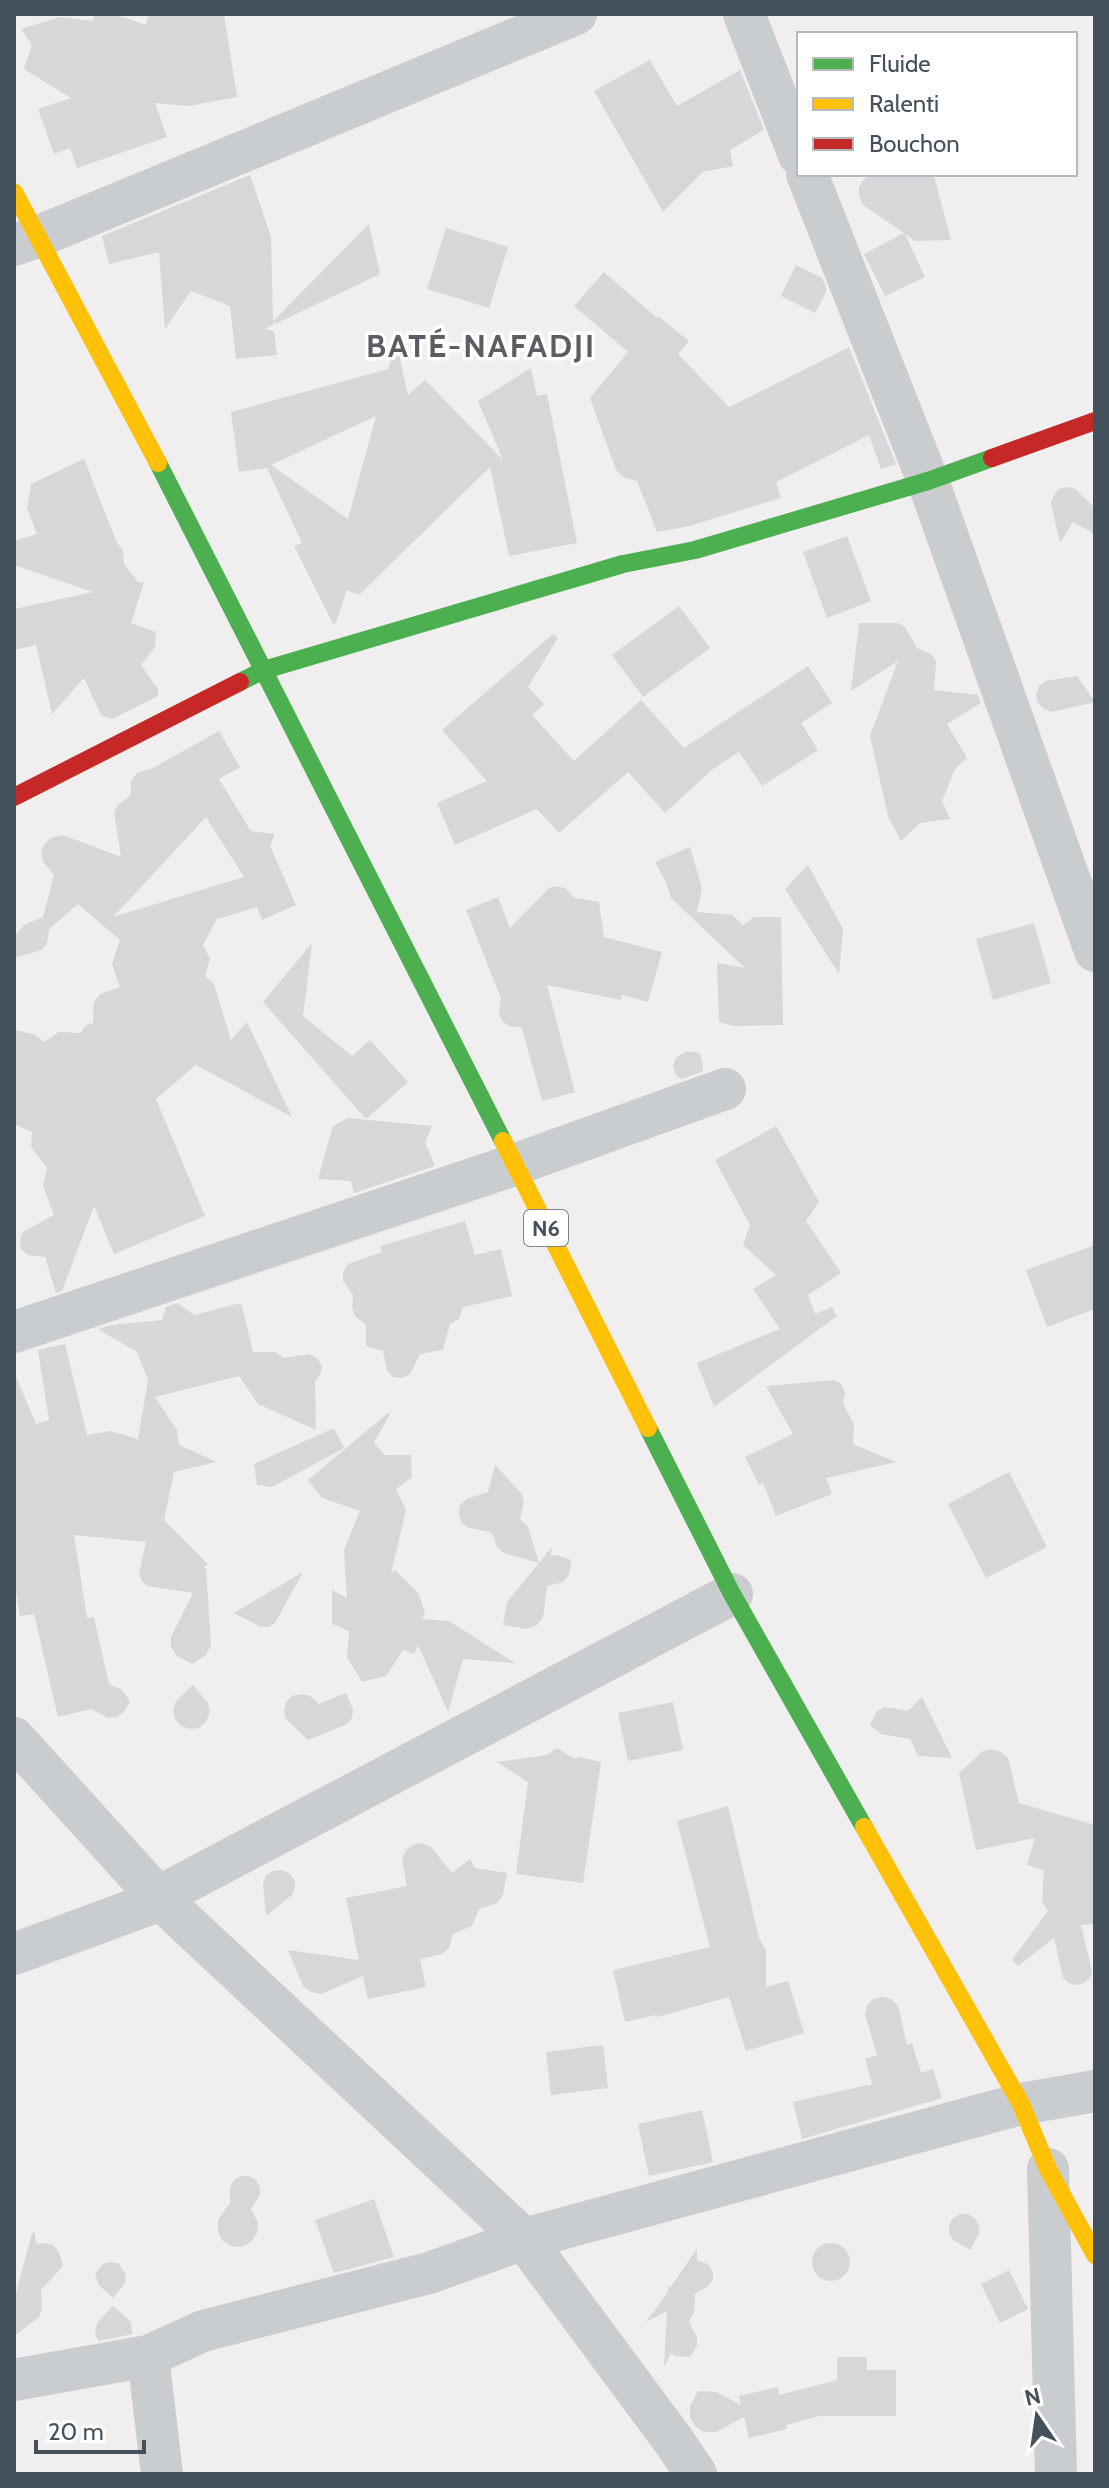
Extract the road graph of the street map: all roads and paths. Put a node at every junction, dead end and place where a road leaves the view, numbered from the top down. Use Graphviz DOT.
graph roads {
  1 [pos="576,14"];
  2 [pos="744,14"];
  3 [pos="797,150"];
  4 [pos="808,176"];
  5 [pos="14,192"];
  6 [pos="26,241"];
  7 [pos="1095,421"];
  8 [pos="928,481"];
  9 [pos="264,670"];
  10 [pos="14,797"];
  11 [pos="1095,951"];
  12 [pos="725,1089"];
  13 [pos="514,1165"];
  14 [pos="14,1332"];
  15 [pos="732,1594"];
  16 [pos="14,1738"];
  17 [pos="158,1897"];
  18 [pos="14,1954"];
  19 [pos="1095,2091"];
  20 [pos="1021,2104"];
  21 [pos="1048,2169"];
  22 [pos="524,2239"];
  23 [pos="1095,2255"];
  24 [pos="148,2356"];
  25 [pos="14,2380"];
  26 [pos="162,2474"];
  27 [pos="696,2474"];
  28 [pos="1056,2474"];
  1 -- 6 [label="street"];
  2 -- 3 [label="street"];
  4 -- 8 [label="street"];
  5 -- 6 [label="main road, N6"];
  6 -- 9 [label="main road, N6"];
  7 -- 8 [label="main road"];
  8 -- 9 [label="main road"];
  8 -- 11 [label="street"];
  9 -- 10 [label="main road"];
  9 -- 13 [label="main road, N6"];
  12 -- 13 [label="street"];
  13 -- 14 [label="street"];
  13 -- 15 [label="main road, N6"];
  15 -- 17 [label="street"];
  15 -- 20 [label="main road, N6"];
  16 -- 17 [label="street"];
  17 -- 18 [label="street"];
  17 -- 22 [label="street"];
  19 -- 20 [label="street"];
  20 -- 21 [label="main road, N6"];
  20 -- 22 [label="street"];
  21 -- 23 [label="main road, N6"];
  21 -- 28 [label="street"];
  22 -- 24 [label="street"];
  22 -- 27 [label="street"];
  24 -- 25 [label="street"];
  24 -- 26 [label="street"];
}
